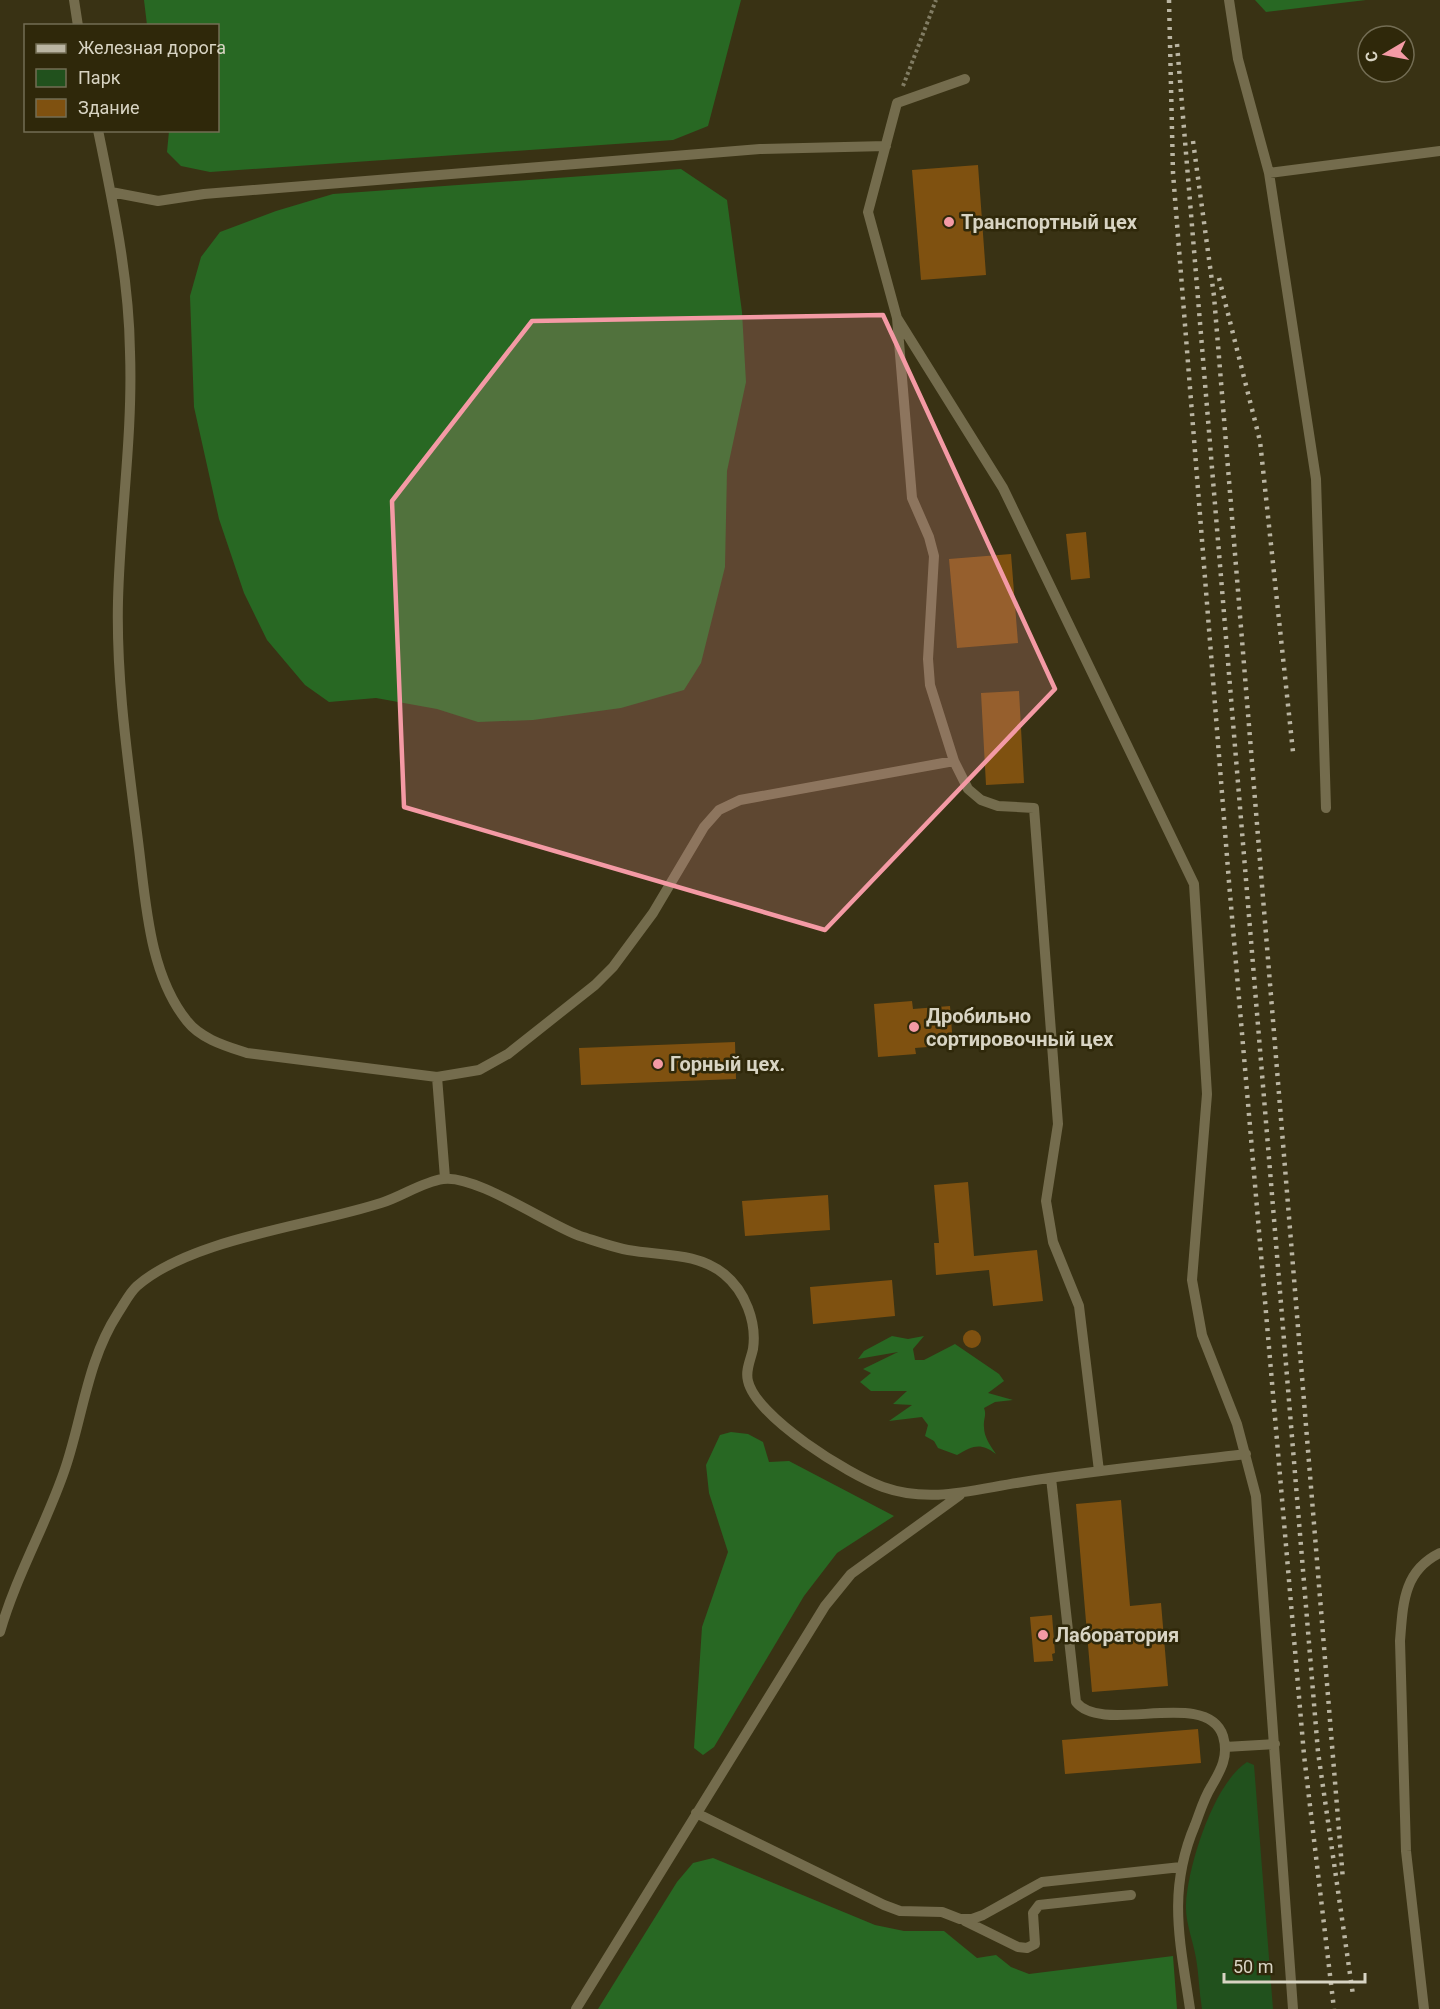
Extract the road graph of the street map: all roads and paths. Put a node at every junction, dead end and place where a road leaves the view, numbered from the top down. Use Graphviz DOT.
graph roads {
  1 [pos="74,0"];
  2 [pos="936,0"];
  3 [pos="1229,0"];
  4 [pos="78,24"];
  5 [pos="965,80"];
  6 [pos="897,104"];
  7 [pos="98,132"];
  8 [pos="886,146"];
  9 [pos="1440,151"];
  10 [pos="1269,172"];
  11 [pos="111,192"];
  12 [pos="897,318"];
  13 [pos="954,761"];
  14 [pos="1326,808"];
  15 [pos="437,1077"];
  16 [pos="445,1178"];
  17 [pos="1246,1454"];
  18 [pos="1099,1471"];
  19 [pos="1051,1478"];
  20 [pos="963,1493"];
  21 [pos="1440,1553"];
  22 [pos="0,1632"];
  23 [pos="1275,1744"];
  24 [pos="1225,1747"];
  25 [pos="696,1813"];
  26 [pos="1181,1867"];
  27 [pos="1131,1895"];
  28 [pos="960,1919"];
  29 [pos="576,2009"];
  30 [pos="1190,2009"];
  31 [pos="1293,2009"];
  32 [pos="1424,2009"];
  1 -- 4 [label="lane"];
  2 -- 6 [label="path"];
  3 -- 10 [label="lane"];
  5 -- 6 [label="lane"];
  6 -- 8 [label="lane"];
  7 -- 11 [label="lane"];
  8 -- 11 [label="lane"];
  8 -- 12 [label="lane"];
  9 -- 10 [label="lane"];
  10 -- 14 [label="lane"];
  11 -- 15 [label="lane"];
  12 -- 13 [label="lane"];
  12 -- 17 [label="lane"];
  13 -- 15 [label="lane"];
  13 -- 18 [label="lane"];
  15 -- 16 [label="lane"];
  16 -- 20 [label="lane"];
  16 -- 22 [label="lane"];
  17 -- 18 [label="lane"];
  17 -- 23 [label="lane"];
  18 -- 19 [label="lane"];
  19 -- 20 [label="lane"];
  19 -- 24 [label="lane"];
  20 -- 25 [label="lane"];
  21 -- 32 [label="lane"];
  23 -- 24 [label="lane"];
  23 -- 31 [label="lane"];
  24 -- 26 [label="lane"];
  25 -- 28 [label="lane"];
  25 -- 29 [label="lane"];
  26 -- 28 [label="lane"];
  26 -- 30 [label="lane"];
  27 -- 28 [label="lane"];
}
